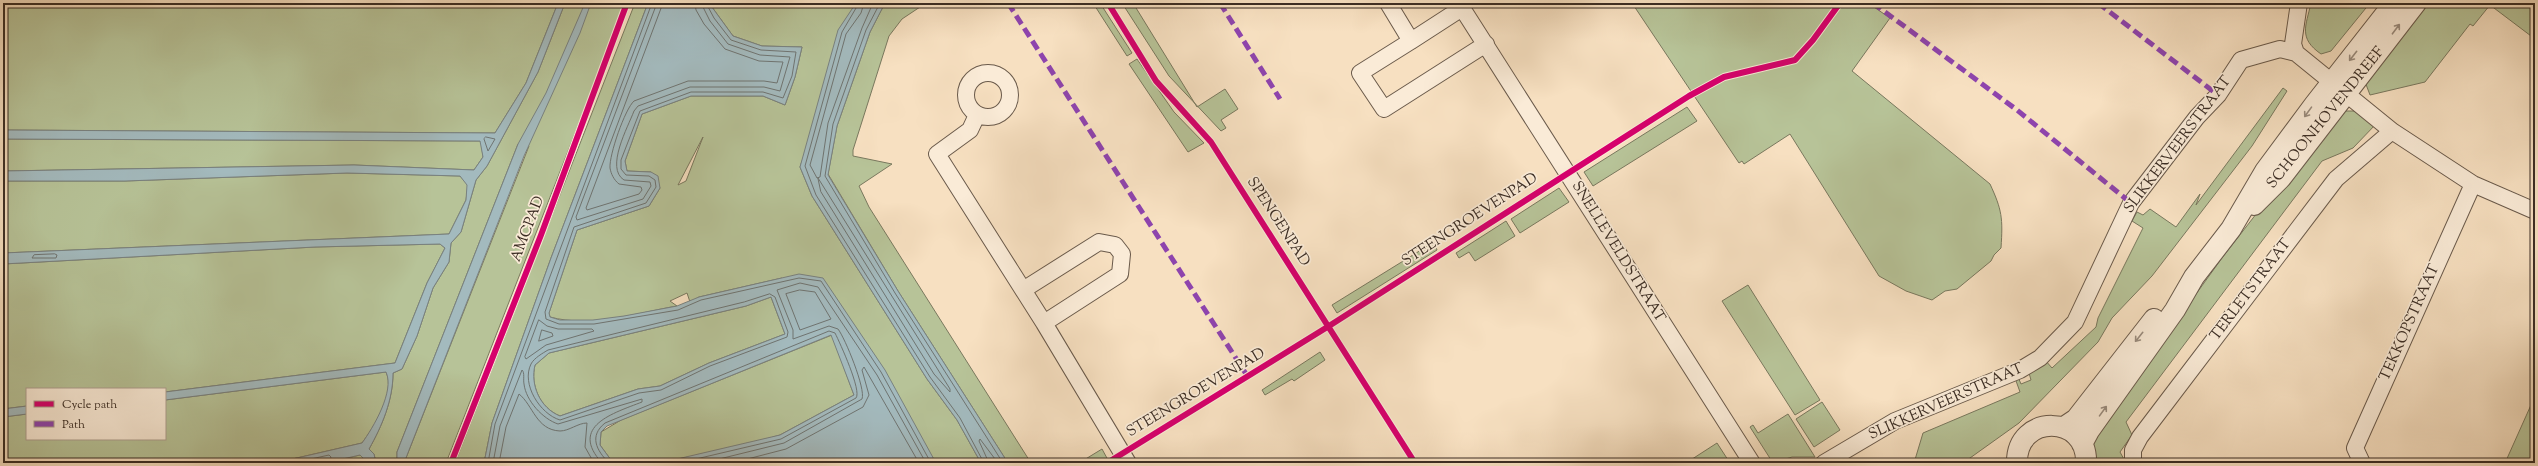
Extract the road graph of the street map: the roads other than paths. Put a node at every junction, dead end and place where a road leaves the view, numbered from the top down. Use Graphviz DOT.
graph roads {
  1 [pos="1388,3"];
  2 [pos="2299,3"];
  3 [pos="2394,3"];
  4 [pos="2416,3"];
  5 [pos="1411,41"];
  6 [pos="1486,44"];
  7 [pos="2296,53"];
  8 [pos="2340,88"];
  9 [pos="977,115"];
  10 [pos="2392,131"];
  11 [pos="2473,184"];
  12 [pos="2535,211"];
  13 [pos="2194,278"];
  14 [pos="1023,290"];
  15 [pos="1044,323"];
  16 [pos="2064,427"];
  17 [pos="2082,444"];
  18 [pos="1128,463"];
  19 [pos="1752,463"];
  20 [pos="1824,463"];
  21 [pos="2017,463"];
  22 [pos="2086,463"];
  23 [pos="2133,463"];
  24 [pos="2362,463"];
  1 -- 5 [label="street"];
  2 -- 7 [label="street"];
  3 -- 8 [label="street, SCHOONHOVENDREEF, one-way"];
  8 -- 4 [label="street, SCHOONHOVENDREEF, one-way"];
  5 -- 6 [label="street, SNELLEVELDSTRAAT"];
  5 -- 6 [label="street"];
  6 -- 19 [label="street, SNELLEVELDSTRAAT"];
  7 -- 8 [label="street, SLIKKERVEERSTRAAT"];
  7 -- 20 [label="street, SLIKKERVEERSTRAAT"];
  8 -- 10 [label="street, SLIKKERVEERSTRAAT"];
  8 -- 13 [label="street, SCHOONHOVENDREEF"];
  9 -- 14 [label="street"];
  10 -- 11 [label="street, SLIKKERVEERSTRAAT"];
  10 -- 23 [label="street, TERLETSTRAAT"];
  11 -- 12 [label="street, SLIKKERVEERSTRAAT"];
  11 -- 24 [label="street, TEKKOPSTRAAT"];
  13 -- 16 [label="street, SCHOONHOVENDREEF, one-way"];
  17 -- 13 [label="street, SCHOONHOVENDREEF, one-way"];
  14 -- 15 [label="street"];
  14 -- 15 [label="street"];
  15 -- 18 [label="street"];
  16 -- 17 [label="street"];
  16 -- 21 [label="street"];
  17 -- 22 [label="street"];
}
